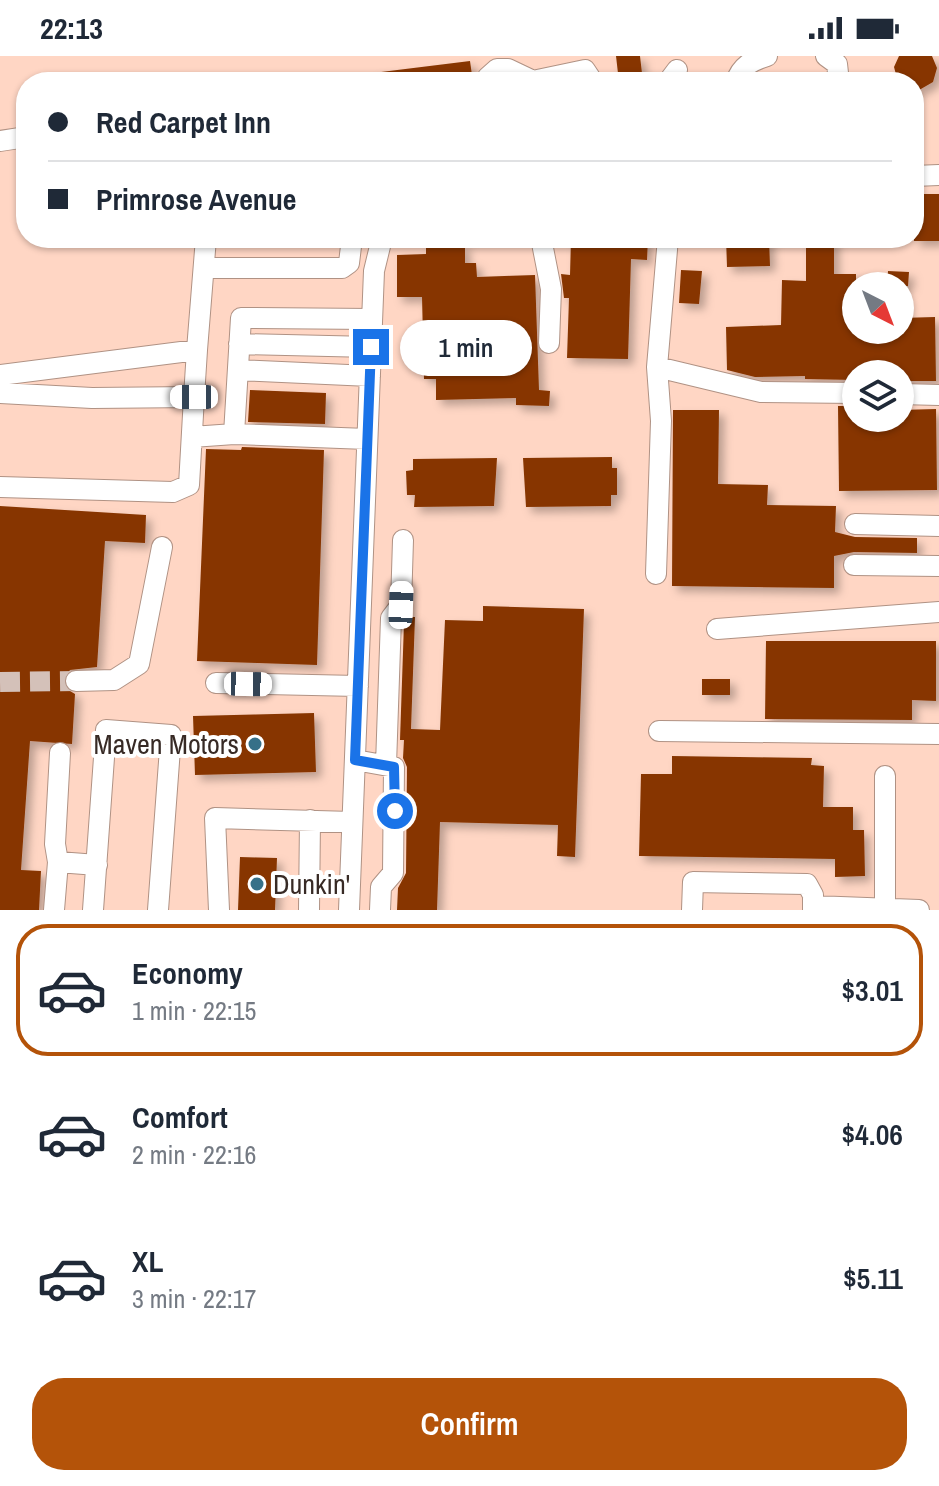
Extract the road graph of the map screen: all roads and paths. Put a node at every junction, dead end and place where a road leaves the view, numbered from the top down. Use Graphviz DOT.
graph roads {
  1 [pos="767,56"];
  2 [pos="826,56"];
  3 [pos="494,72"];
  4 [pos="513,72"];
  5 [pos="739,72"];
  6 [pos="838,72"];
  7 [pos="206,248"];
  8 [pos="351,248"];
  9 [pos="380,248"];
  10 [pos="543,248"];
  11 [pos="667,248"];
  12 [pos="205,268"];
  13 [pos="372,319"];
  14 [pos="549,343"];
  15 [pos="239,344"];
  16 [pos="371,347"];
  17 [pos="197,350"];
  18 [pos="657,367"];
  19 [pos="238,370"];
  20 [pos="0,375"];
  21 [pos="370,376"];
  22 [pos="0,393"];
  23 [pos="842,393"];
  24 [pos="914,394"];
  25 [pos="939,395"];
  26 [pos="194,397"];
  27 [pos="234,434"];
  28 [pos="192,437"];
  29 [pos="367,439"];
  30 [pos="0,487"];
  31 [pos="855,524"];
  32 [pos="939,526"];
  33 [pos="403,540"];
  34 [pos="162,547"];
  35 [pos="854,565"];
  36 [pos="939,566"];
  37 [pos="656,574"];
  38 [pos="939,612"];
  39 [pos="717,629"];
  40 [pos="76,681"];
  41 [pos="216,683"];
  42 [pos="358,686"];
  43 [pos="659,731"];
  44 [pos="939,734"];
  45 [pos="60,753"];
  46 [pos="355,760"];
  47 [pos="386,765"];
  48 [pos="885,776"];
  49 [pos="310,820"];
  50 [pos="352,822"];
  51 [pos="58,862"];
  52 [pos="97,865"];
  53 [pos="813,908"];
  54 [pos="885,909"];
  55 [pos="54,910"];
  56 [pos="93,910"];
  57 [pos="158,910"];
  58 [pos="219,910"];
  59 [pos="309,910"];
  60 [pos="349,910"];
  61 [pos="380,910"];
  62 [pos="692,910"];
  63 [pos="919,910"];
  1 -- 5 [label="street"];
  2 -- 6 [label="street"];
  3 -- 4 [label="street"];
  7 -- 12 [label="street"];
  8 -- 12 [label="street"];
  9 -- 13 [label="street"];
  10 -- 14 [label="street"];
  11 -- 18 [label="street"];
  12 -- 17 [label="street"];
  13 -- 15 [label="street"];
  13 -- 16 [label="street"];
  15 -- 16 [label="street"];
  15 -- 19 [label="street"];
  16 -- 21 [label="street"];
  17 -- 20 [label="street"];
  17 -- 26 [label="street"];
  18 -- 23 [label="street"];
  18 -- 37 [label="street"];
  19 -- 21 [label="street"];
  19 -- 27 [label="street"];
  21 -- 29 [label="street"];
  22 -- 26 [label="street"];
  24 -- 25 [label="street"];
  26 -- 28 [label="street"];
  27 -- 28 [label="street"];
  27 -- 29 [label="street"];
  28 -- 30 [label="street"];
  29 -- 42 [label="street"];
  31 -- 32 [label="street"];
  33 -- 47 [label="street"];
  34 -- 40 [label="street"];
  35 -- 36 [label="street"];
  38 -- 39 [label="street"];
  41 -- 42 [label="street"];
  42 -- 46 [label="street"];
  43 -- 44 [label="street"];
  45 -- 51 [label="street"];
  46 -- 47 [label="street"];
  46 -- 50 [label="street"];
  47 -- 61 [label="street"];
  48 -- 54 [label="street"];
  49 -- 50 [label="street"];
  49 -- 58 [label="street"];
  49 -- 59 [label="street"];
  50 -- 60 [label="street"];
  51 -- 52 [label="street"];
  51 -- 55 [label="street"];
  52 -- 56 [label="street"];
  52 -- 57 [label="street"];
  53 -- 54 [label="street"];
  53 -- 62 [label="street"];
  54 -- 63 [label="street"];
}
